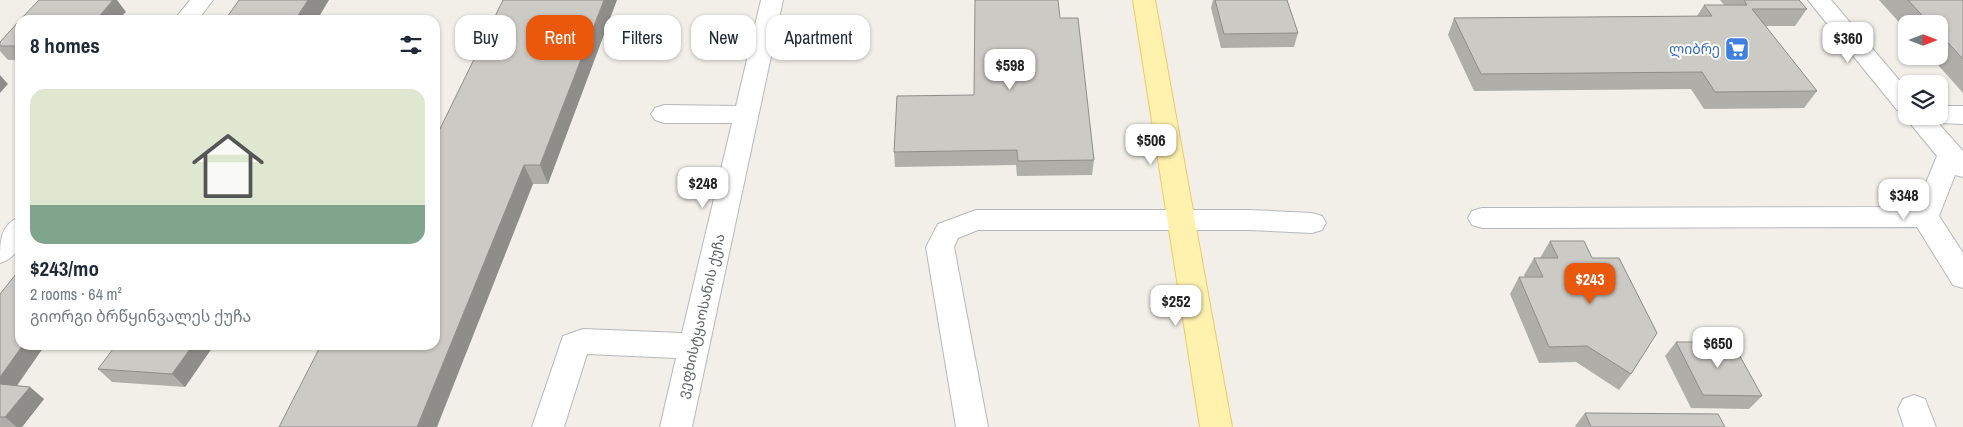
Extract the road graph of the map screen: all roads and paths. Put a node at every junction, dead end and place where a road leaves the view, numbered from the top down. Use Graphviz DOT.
graph roads {
  1 [pos="202,0"];
  2 [pos="772,0"];
  3 [pos="1144,0"];
  4 [pos="1819,0"];
  5 [pos="190,15"];
  6 [pos="1898,94"];
  7 [pos="664,114"];
  8 [pos="746,115"];
  9 [pos="1948,115"];
  10 [pos="1963,115"];
  11 [pos="1925,125"];
  12 [pos="1957,162"];
  13 [pos="1925,216"];
  14 [pos="1482,218"];
  15 [pos="1181,220"];
  16 [pos="1312,223"];
  17 [pos="15,233"];
  18 [pos="0,252"];
  19 [pos="1963,277"];
  20 [pos="694,346"];
  21 [pos="548,427"];
  22 [pos="676,427"];
  23 [pos="972,427"];
  24 [pos="1216,427"];
  1 -- 5 [label="street"];
  2 -- 8 [label="street, ვეფხისტყაოსანის ქუჩა"];
  3 -- 15 [label="main road"];
  4 -- 6 [label="street"];
  7 -- 8 [label="street"];
  8 -- 20 [label="street, ვეფხისტყაოსანის ქუჩა"];
  9 -- 10 [label="street"];
  11 -- 12 [label="street"];
  12 -- 13 [label="street"];
  13 -- 14 [label="street"];
  13 -- 19 [label="street"];
  15 -- 16 [label="street"];
  15 -- 23 [label="street"];
  15 -- 24 [label="main road"];
  17 -- 18 [label="street"];
  20 -- 21 [label="street"];
  20 -- 22 [label="street, ვეფხისტყაოსანის ქუჩა"];
}
